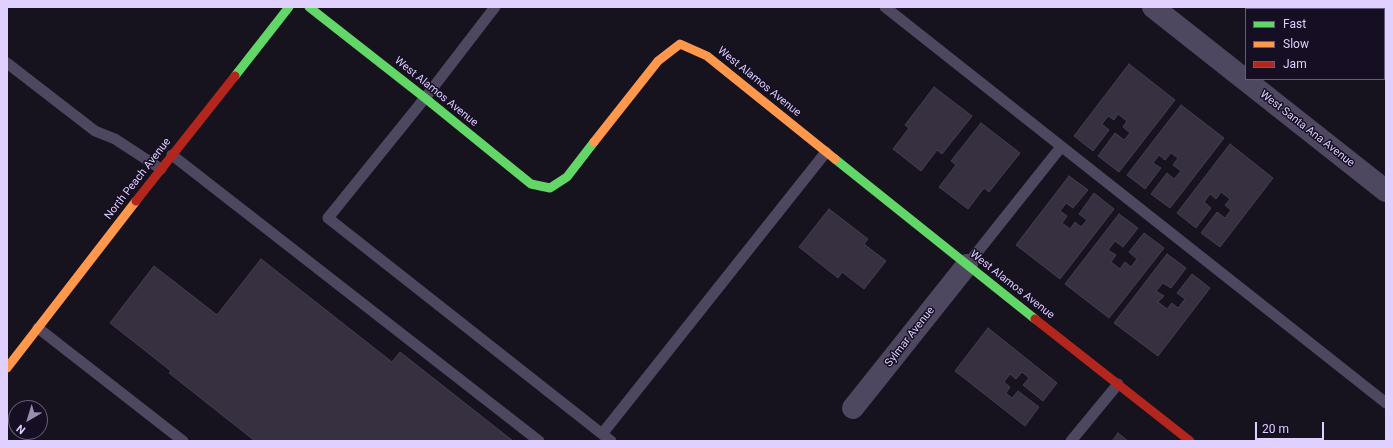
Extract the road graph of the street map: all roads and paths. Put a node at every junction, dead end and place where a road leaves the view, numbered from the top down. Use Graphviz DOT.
graph roads {
  1 [pos="289,7"];
  2 [pos="309,7"];
  3 [pos="495,7"];
  4 [pos="885,7"];
  5 [pos="1153,7"];
  6 [pos="7,63"];
  7 [pos="1245,80"];
  8 [pos="1245,80"];
  9 [pos="425,98"];
  10 [pos="1061,147"];
  11 [pos="826,152"];
  12 [pos="172,154"];
  13 [pos="161,169"];
  14 [pos="1386,191"];
  15 [pos="967,265"];
  16 [pos="38,328"];
  17 [pos="7,368"];
  18 [pos="1118,384"];
  19 [pos="1386,403"];
  20 [pos="853,408"];
  21 [pos="606,438"];
  22 [pos="183,441"];
  23 [pos="539,441"];
  24 [pos="1071,441"];
  25 [pos="1190,441"];
  1 -- 12 [label="street, North Peach Avenue"];
  2 -- 9 [label="street, West Alamos Avenue"];
  3 -- 9 [label="lane"];
  4 -- 10 [label="lane"];
  5 -- 7 [label="street, West Santa Ana Avenue"];
  6 -- 13 [label="lane"];
  8 -- 14 [label="street, West Santa Ana Avenue"];
  9 -- 11 [label="street, West Alamos Avenue"];
  9 -- 21 [label="lane"];
  10 -- 15 [label="lane"];
  10 -- 19 [label="lane"];
  11 -- 15 [label="street, West Alamos Avenue"];
  11 -- 21 [label="lane"];
  12 -- 13 [label="street, North Peach Avenue"];
  12 -- 23 [label="lane"];
  13 -- 16 [label="street, North Peach Avenue"];
  15 -- 18 [label="street, West Alamos Avenue"];
  15 -- 20 [label="street, Sylmar Avenue"];
  16 -- 17 [label="street, North Peach Avenue"];
  16 -- 22 [label="lane"];
  18 -- 24 [label="lane"];
  18 -- 25 [label="street, West Alamos Avenue"];
}
